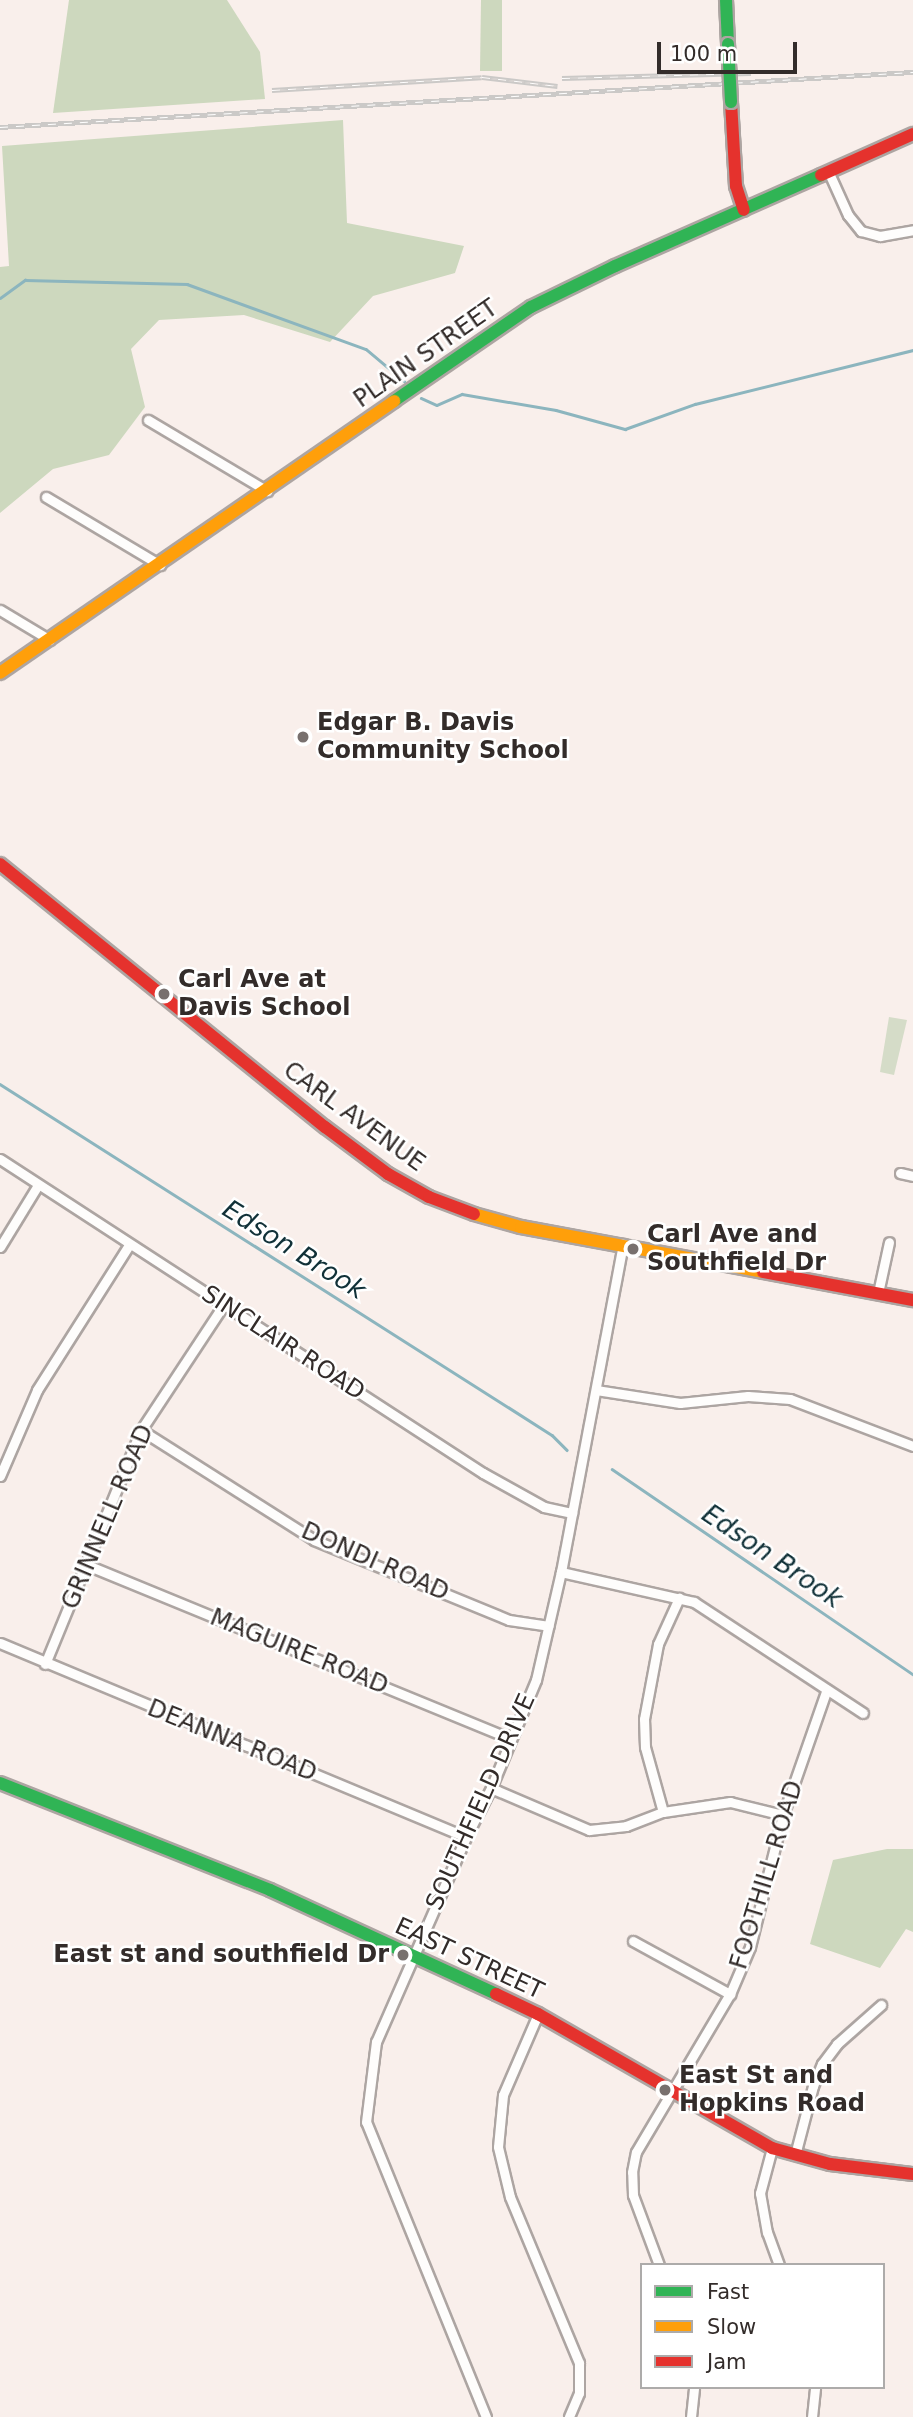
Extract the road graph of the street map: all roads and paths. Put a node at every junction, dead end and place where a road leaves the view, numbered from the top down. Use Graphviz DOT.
graph roads {
  1 [pos="726,0"];
  2 [pos="913,134"];
  3 [pos="829,173"];
  4 [pos="744,210"];
  5 [pos="913,230"];
  6 [pos="148,419"];
  7 [pos="267,491"];
  8 [pos="46,497"];
  9 [pos="160,565"];
  10 [pos="0,610"];
  11 [pos="50,640"];
  12 [pos="0,673"];
  13 [pos="0,864"];
  14 [pos="0,1159"];
  15 [pos="900,1173"];
  16 [pos="913,1175"];
  17 [pos="38,1185"];
  18 [pos="889,1242"];
  19 [pos="623,1244"];
  20 [pos="129,1245"];
  21 [pos="0,1247"];
  22 [pos="878,1293"];
  23 [pos="913,1300"];
  24 [pos="224,1304"];
  25 [pos="596,1390"];
  26 [pos="141,1430"];
  27 [pos="913,1447"];
  28 [pos="0,1476"];
  29 [pos="572,1513"];
  30 [pos="87,1565"];
  31 [pos="561,1572"];
  32 [pos="679,1598"];
  33 [pos="549,1626"];
  34 [pos="0,1643"];
  35 [pos="45,1664"];
  36 [pos="827,1689"];
  37 [pos="863,1713"];
  38 [pos="511,1739"];
  39 [pos="0,1783"];
  40 [pos="491,1788"];
  41 [pos="663,1812"];
  42 [pos="783,1815"];
  43 [pos="466,1837"];
  44 [pos="633,1941"];
  45 [pos="413,1954"];
  46 [pos="730,1994"];
  47 [pos="881,2005"];
  48 [pos="538,2014"];
  49 [pos="672,2090"];
  50 [pos="772,2148"];
  51 [pos="795,2155"];
  52 [pos="913,2174"];
  53 [pos="658,2263"];
  54 [pos="778,2263"];
  55 [pos="694,2389"];
  56 [pos="815,2389"];
  57 [pos="486,2417"];
  58 [pos="569,2417"];
  59 [pos="691,2417"];
  60 [pos="812,2417"];
  1 -- 4 [label="street, bridge"];
  2 -- 3 [label="street, PLAIN STREET"];
  3 -- 4 [label="street, PLAIN STREET"];
  3 -- 5 [label="street"];
  4 -- 7 [label="street, PLAIN STREET"];
  6 -- 7 [label="street"];
  7 -- 9 [label="street, PLAIN STREET"];
  8 -- 9 [label="street"];
  9 -- 11 [label="street, PLAIN STREET"];
  10 -- 11 [label="street"];
  11 -- 12 [label="street, PLAIN STREET"];
  13 -- 19 [label="street, CARL AVENUE"];
  14 -- 17 [label="street, SINCLAIR ROAD"];
  15 -- 16 [label="street"];
  17 -- 20 [label="street, SINCLAIR ROAD"];
  17 -- 21 [label="street"];
  18 -- 22 [label="street"];
  19 -- 22 [label="street, CARL AVENUE"];
  19 -- 25 [label="street, SOUTHFIELD DRIVE"];
  20 -- 24 [label="street, SINCLAIR ROAD"];
  20 -- 28 [label="street"];
  22 -- 23 [label="street, CARL AVENUE"];
  24 -- 26 [label="street, GRINNELL ROAD"];
  24 -- 29 [label="street, SINCLAIR ROAD"];
  25 -- 27 [label="street"];
  25 -- 29 [label="street, SOUTHFIELD DRIVE"];
  26 -- 30 [label="street, GRINNELL ROAD"];
  26 -- 33 [label="street, DONDI ROAD"];
  29 -- 31 [label="street, SOUTHFIELD DRIVE"];
  30 -- 35 [label="street, GRINNELL ROAD"];
  30 -- 38 [label="street, MAGUIRE ROAD"];
  31 -- 32 [label="street"];
  31 -- 33 [label="street, SOUTHFIELD DRIVE"];
  32 -- 36 [label="street"];
  32 -- 41 [label="street"];
  33 -- 38 [label="street, SOUTHFIELD DRIVE"];
  34 -- 35 [label="street, DEANNA ROAD"];
  35 -- 43 [label="street, DEANNA ROAD"];
  36 -- 37 [label="street"];
  36 -- 42 [label="street, FOOTHILL ROAD"];
  38 -- 40 [label="street, SOUTHFIELD DRIVE"];
  39 -- 45 [label="street, EAST STREET"];
  40 -- 41 [label="street"];
  40 -- 43 [label="street, SOUTHFIELD DRIVE"];
  41 -- 42 [label="street"];
  42 -- 46 [label="street, FOOTHILL ROAD"];
  43 -- 45 [label="street, SOUTHFIELD DRIVE"];
  44 -- 46 [label="street"];
  45 -- 48 [label="street, EAST STREET"];
  45 -- 57 [label="street, SOUTHFIELD DRIVE"];
  46 -- 49 [label="street, FOOTHILL ROAD"];
  47 -- 51 [label="street"];
  48 -- 49 [label="street, EAST STREET"];
  48 -- 58 [label="street"];
  49 -- 50 [label="street, EAST STREET"];
  49 -- 53 [label="street, FOOTHILL ROAD"];
  50 -- 51 [label="street, EAST STREET"];
  50 -- 54 [label="street"];
  51 -- 52 [label="street, EAST STREET"];
  55 -- 59 [label="street"];
  56 -- 60 [label="street"];
}
